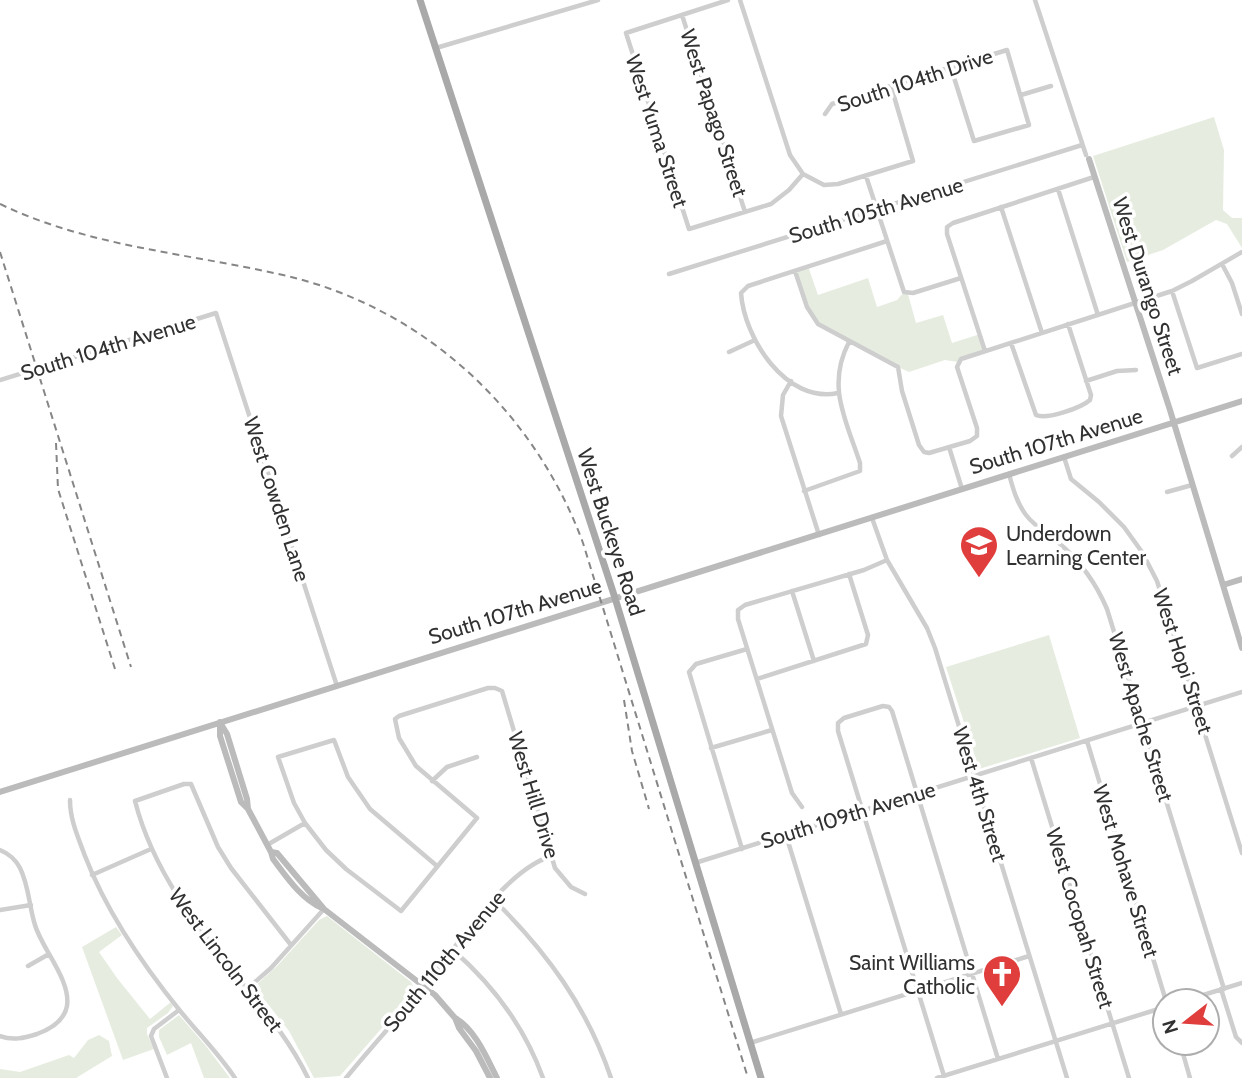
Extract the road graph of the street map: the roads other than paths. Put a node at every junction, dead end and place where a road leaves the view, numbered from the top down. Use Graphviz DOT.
graph roads {
  1 [pos="420,0"];
  2 [pos="598,0"];
  3 [pos="728,0"];
  4 [pos="740,0"];
  5 [pos="1035,0"];
  6 [pos="682,15"];
  7 [pos="436,48"];
  8 [pos="951,68"];
  9 [pos="891,86"];
  10 [pos="1051,86"];
  11 [pos="1021,96"];
  12 [pos="825,114"];
  13 [pos="1083,145"];
  14 [pos="1087,157"];
  15 [pos="803,174"];
  16 [pos="866,176"];
  17 [pos="1094,177"];
  18 [pos="1058,188"];
  19 [pos="1001,207"];
  20 [pos="877,210"];
  21 [pos="745,212"];
  22 [pos="887,241"];
  23 [pos="1242,252"];
  24 [pos="1222,264"];
  25 [pos="795,271"];
  26 [pos="669,274"];
  27 [pos="961,278"];
  28 [pos="1172,291"];
  29 [pos="1135,303"];
  30 [pos="216,313"];
  31 [pos="1098,314"];
  32 [pos="1242,314"];
  33 [pos="1068,324"];
  34 [pos="1042,333"];
  35 [pos="755,340"];
  36 [pos="849,342"];
  37 [pos="1011,343"];
  38 [pos="985,351"];
  39 [pos="729,352"];
  40 [pos="1242,354"];
  41 [pos="1136,370"];
  42 [pos="0,380"];
  43 [pos="790,380"];
  44 [pos="1086,381"];
  45 [pos="838,393"];
  46 [pos="1242,401"];
  47 [pos="1174,423"];
  48 [pos="949,447"];
  49 [pos="1242,447"];
  50 [pos="1233,456"];
  51 [pos="1063,457"];
  52 [pos="1009,474"];
  53 [pos="1192,485"];
  54 [pos="962,489"];
  55 [pos="804,491"];
  56 [pos="1167,492"];
  57 [pos="872,518"];
  58 [pos="819,535"];
  59 [pos="887,560"];
  60 [pos="849,574"];
  61 [pos="1242,579"];
  62 [pos="1223,585"];
  63 [pos="792,591"];
  64 [pos="615,598"];
  65 [pos="1242,648"];
  66 [pos="747,649"];
  67 [pos="814,661"];
  68 [pos="757,679"];
  69 [pos="337,686"];
  70 [pos="1242,692"];
  71 [pos="1197,706"];
  72 [pos="220,722"];
  73 [pos="1142,723"];
  74 [pos="772,730"];
  75 [pos="1087,741"];
  76 [pos="711,748"];
  77 [pos="477,757"];
  78 [pos="1031,758"];
  79 [pos="974,776"];
  80 [pos="432,781"];
  81 [pos="0,792"];
  82 [pos="917,794"];
  83 [pos="70,800"];
  84 [pos="802,807"];
  85 [pos="862,811"];
  86 [pos="304,822"];
  87 [pos="786,835"];
  88 [pos="269,848"];
  89 [pos="151,849"];
  90 [pos="742,849"];
  91 [pos="3,851"];
  92 [pos="1242,853"];
  93 [pos="552,856"];
  94 [pos="695,863"];
  95 [pos="437,866"];
  96 [pos="92,875"];
  97 [pos="585,894"];
  98 [pos="494,900"];
  99 [pos="31,905"];
  100 [pos="324,909"];
  101 [pos="0,910"];
  102 [pos="291,945"];
  103 [pos="453,950"];
  104 [pos="49,954"];
  105 [pos="1029,956"];
  106 [pos="28,966"];
  107 [pos="971,974"];
  108 [pos="1242,983"];
  109 [pos="425,987"];
  110 [pos="1162,987"];
  111 [pos="247,989"];
  112 [pos="1222,989"];
  113 [pos="918,991"];
  114 [pos="179,1010"];
  115 [pos="1151,1011"];
  116 [pos="841,1014"];
  117 [pos="455,1018"];
  118 [pos="1112,1023"];
  119 [pos="0,1036"];
  120 [pos="1056,1041"];
  121 [pos="1241,1042"];
  122 [pos="750,1043"];
  123 [pos="1184,1057"];
  124 [pos="998,1059"];
  125 [pos="944,1076"];
  126 [pos="167,1078"];
  127 [pos="236,1078"];
  128 [pos="308,1078"];
  129 [pos="346,1078"];
  130 [pos="490,1078"];
  131 [pos="497,1078"];
  132 [pos="543,1078"];
  133 [pos="611,1078"];
  134 [pos="761,1078"];
  135 [pos="937,1078"];
  136 [pos="1067,1078"];
  137 [pos="1129,1078"];
  138 [pos="1190,1078"];
  1 -- 7 [label="main road, West Buckeye Road"];
  2 -- 7 [label="street"];
  3 -- 6 [label="street"];
  4 -- 15 [label="street"];
  5 -- 13 [label="street, West Durango Street"];
  6 -- 21 [label="street, West Papago Street"];
  6 -- 21 [label="street, West Yuma Street"];
  7 -- 64 [label="main road, West Buckeye Road"];
  8 -- 9 [label="street, South 104th Drive"];
  8 -- 11 [label="street, South 104th Drive"];
  8 -- 11 [label="street"];
  9 -- 12 [label="street, South 104th Drive"];
  9 -- 16 [label="street"];
  10 -- 11 [label="street"];
  13 -- 14 [label="street, West Durango Street"];
  13 -- 20 [label="street, South 105th Avenue"];
  14 -- 17 [label="main road, West Durango Street"];
  15 -- 16 [label="street"];
  15 -- 21 [label="street"];
  16 -- 20 [label="street"];
  17 -- 18 [label="street"];
  17 -- 29 [label="main road, West Durango Street"];
  18 -- 19 [label="street"];
  18 -- 31 [label="street"];
  19 -- 27 [label="street"];
  19 -- 34 [label="street"];
  20 -- 22 [label="street"];
  20 -- 26 [label="street, South 105th Avenue"];
  22 -- 25 [label="street"];
  22 -- 27 [label="street"];
  23 -- 24 [label="street"];
  24 -- 28 [label="street"];
  24 -- 32 [label="street"];
  25 -- 35 [label="street"];
  25 -- 36 [label="street"];
  27 -- 38 [label="street"];
  28 -- 29 [label="street"];
  28 -- 40 [label="street"];
  29 -- 31 [label="street"];
  29 -- 47 [label="main road, West Durango Street"];
  30 -- 42 [label="street, South 104th Avenue"];
  30 -- 69 [label="street, West Cowden Lane"];
  31 -- 33 [label="street"];
  33 -- 34 [label="street"];
  33 -- 44 [label="street"];
  34 -- 37 [label="street"];
  35 -- 39 [label="street"];
  35 -- 43 [label="street"];
  36 -- 45 [label="street"];
  36 -- 48 [label="street"];
  37 -- 38 [label="street"];
  37 -- 44 [label="street"];
  38 -- 48 [label="street"];
  41 -- 44 [label="street"];
  43 -- 45 [label="street"];
  43 -- 55 [label="street"];
  45 -- 55 [label="street"];
  46 -- 47 [label="main road, South 107th Avenue"];
  47 -- 51 [label="main road, South 107th Avenue"];
  47 -- 53 [label="main road, West Durango Street"];
  48 -- 54 [label="street"];
  49 -- 50 [label="street"];
  51 -- 52 [label="main road, South 107th Avenue"];
  51 -- 71 [label="street, West Hopi Street"];
  52 -- 54 [label="main road, South 107th Avenue"];
  52 -- 73 [label="street, West Apache Street"];
  53 -- 56 [label="street"];
  53 -- 62 [label="main road"];
  54 -- 57 [label="main road, South 107th Avenue"];
  55 -- 58 [label="street"];
  57 -- 58 [label="main road, South 107th Avenue"];
  57 -- 59 [label="street, West 4th Street"];
  58 -- 64 [label="main road, South 107th Avenue"];
  59 -- 60 [label="street"];
  59 -- 79 [label="street, West 4th Street"];
  60 -- 63 [label="street"];
  60 -- 67 [label="street"];
  61 -- 62 [label="main road"];
  62 -- 65 [label="main road"];
  63 -- 66 [label="street"];
  63 -- 67 [label="street"];
  64 -- 69 [label="main road, South 107th Avenue"];
  64 -- 94 [label="main road, West Buckeye Road"];
  66 -- 68 [label="street"];
  66 -- 76 [label="street"];
  67 -- 68 [label="street"];
  68 -- 74 [label="street"];
  69 -- 72 [label="main road, South 107th Avenue"];
  70 -- 71 [label="street, South 109th Avenue"];
  71 -- 73 [label="street, South 109th Avenue"];
  71 -- 92 [label="street, West Hopi Street"];
  72 -- 81 [label="main road, South 107th Avenue"];
  72 -- 88 [label="main road"];
  73 -- 75 [label="street, South 109th Avenue"];
  73 -- 112 [label="street, West Apache Street"];
  74 -- 76 [label="street"];
  74 -- 84 [label="street"];
  75 -- 78 [label="street, South 109th Avenue"];
  75 -- 110 [label="street, West Mohave Street"];
  76 -- 90 [label="street"];
  77 -- 80 [label="street"];
  78 -- 79 [label="street, South 109th Avenue"];
  78 -- 118 [label="street, West Cocopah Street"];
  79 -- 82 [label="street, South 109th Avenue"];
  79 -- 105 [label="street, West 4th Street"];
  80 -- 93 [label="street, West Hill Drive"];
  80 -- 95 [label="street"];
  82 -- 85 [label="street, South 109th Avenue"];
  82 -- 85 [label="street"];
  82 -- 107 [label="street"];
  83 -- 96 [label="street"];
  85 -- 87 [label="street, South 109th Avenue"];
  85 -- 113 [label="street"];
  86 -- 88 [label="street"];
  86 -- 95 [label="street"];
  86 -- 95 [label="street"];
  87 -- 90 [label="street, South 109th Avenue"];
  87 -- 116 [label="street"];
  88 -- 100 [label="main road"];
  89 -- 96 [label="street"];
  89 -- 102 [label="street, West Lincoln Street"];
  89 -- 111 [label="street, West Lincoln Street"];
  90 -- 94 [label="street, South 109th Avenue"];
  91 -- 99 [label="street"];
  93 -- 97 [label="street, West Hill Drive"];
  93 -- 98 [label="street, South 110th Avenue"];
  94 -- 122 [label="main road, West Buckeye Road"];
  96 -- 114 [label="street"];
  98 -- 103 [label="street, South 110th Avenue"];
  98 -- 133 [label="street"];
  99 -- 101 [label="street"];
  99 -- 104 [label="street"];
  100 -- 102 [label="street"];
  100 -- 109 [label="main road"];
  102 -- 111 [label="street"];
  103 -- 109 [label="street, South 110th Avenue"];
  103 -- 132 [label="street"];
  104 -- 106 [label="street"];
  104 -- 119 [label="street"];
  105 -- 107 [label="street"];
  105 -- 120 [label="street, West 4th Street"];
  107 -- 113 [label="street"];
  107 -- 124 [label="street"];
  108 -- 112 [label="street"];
  109 -- 117 [label="main road"];
  109 -- 129 [label="street, South 110th Avenue"];
  111 -- 128 [label="street, West Lincoln Street"];
  112 -- 121 [label="street, West Apache Street"];
  113 -- 116 [label="street"];
  113 -- 125 [label="street"];
  114 -- 126 [label="street"];
  114 -- 127 [label="street"];
  115 -- 118 [label="street"];
  116 -- 122 [label="street"];
  117 -- 130 [label="main road"];
  117 -- 131 [label="main road"];
  118 -- 120 [label="street"];
  118 -- 137 [label="street, West Cocopah Street"];
  120 -- 124 [label="street"];
  120 -- 136 [label="street, West 4th Street"];
  122 -- 134 [label="main road, West Buckeye Road"];
  123 -- 138 [label="street"];
  124 -- 125 [label="street"];
  125 -- 135 [label="street"];
}
